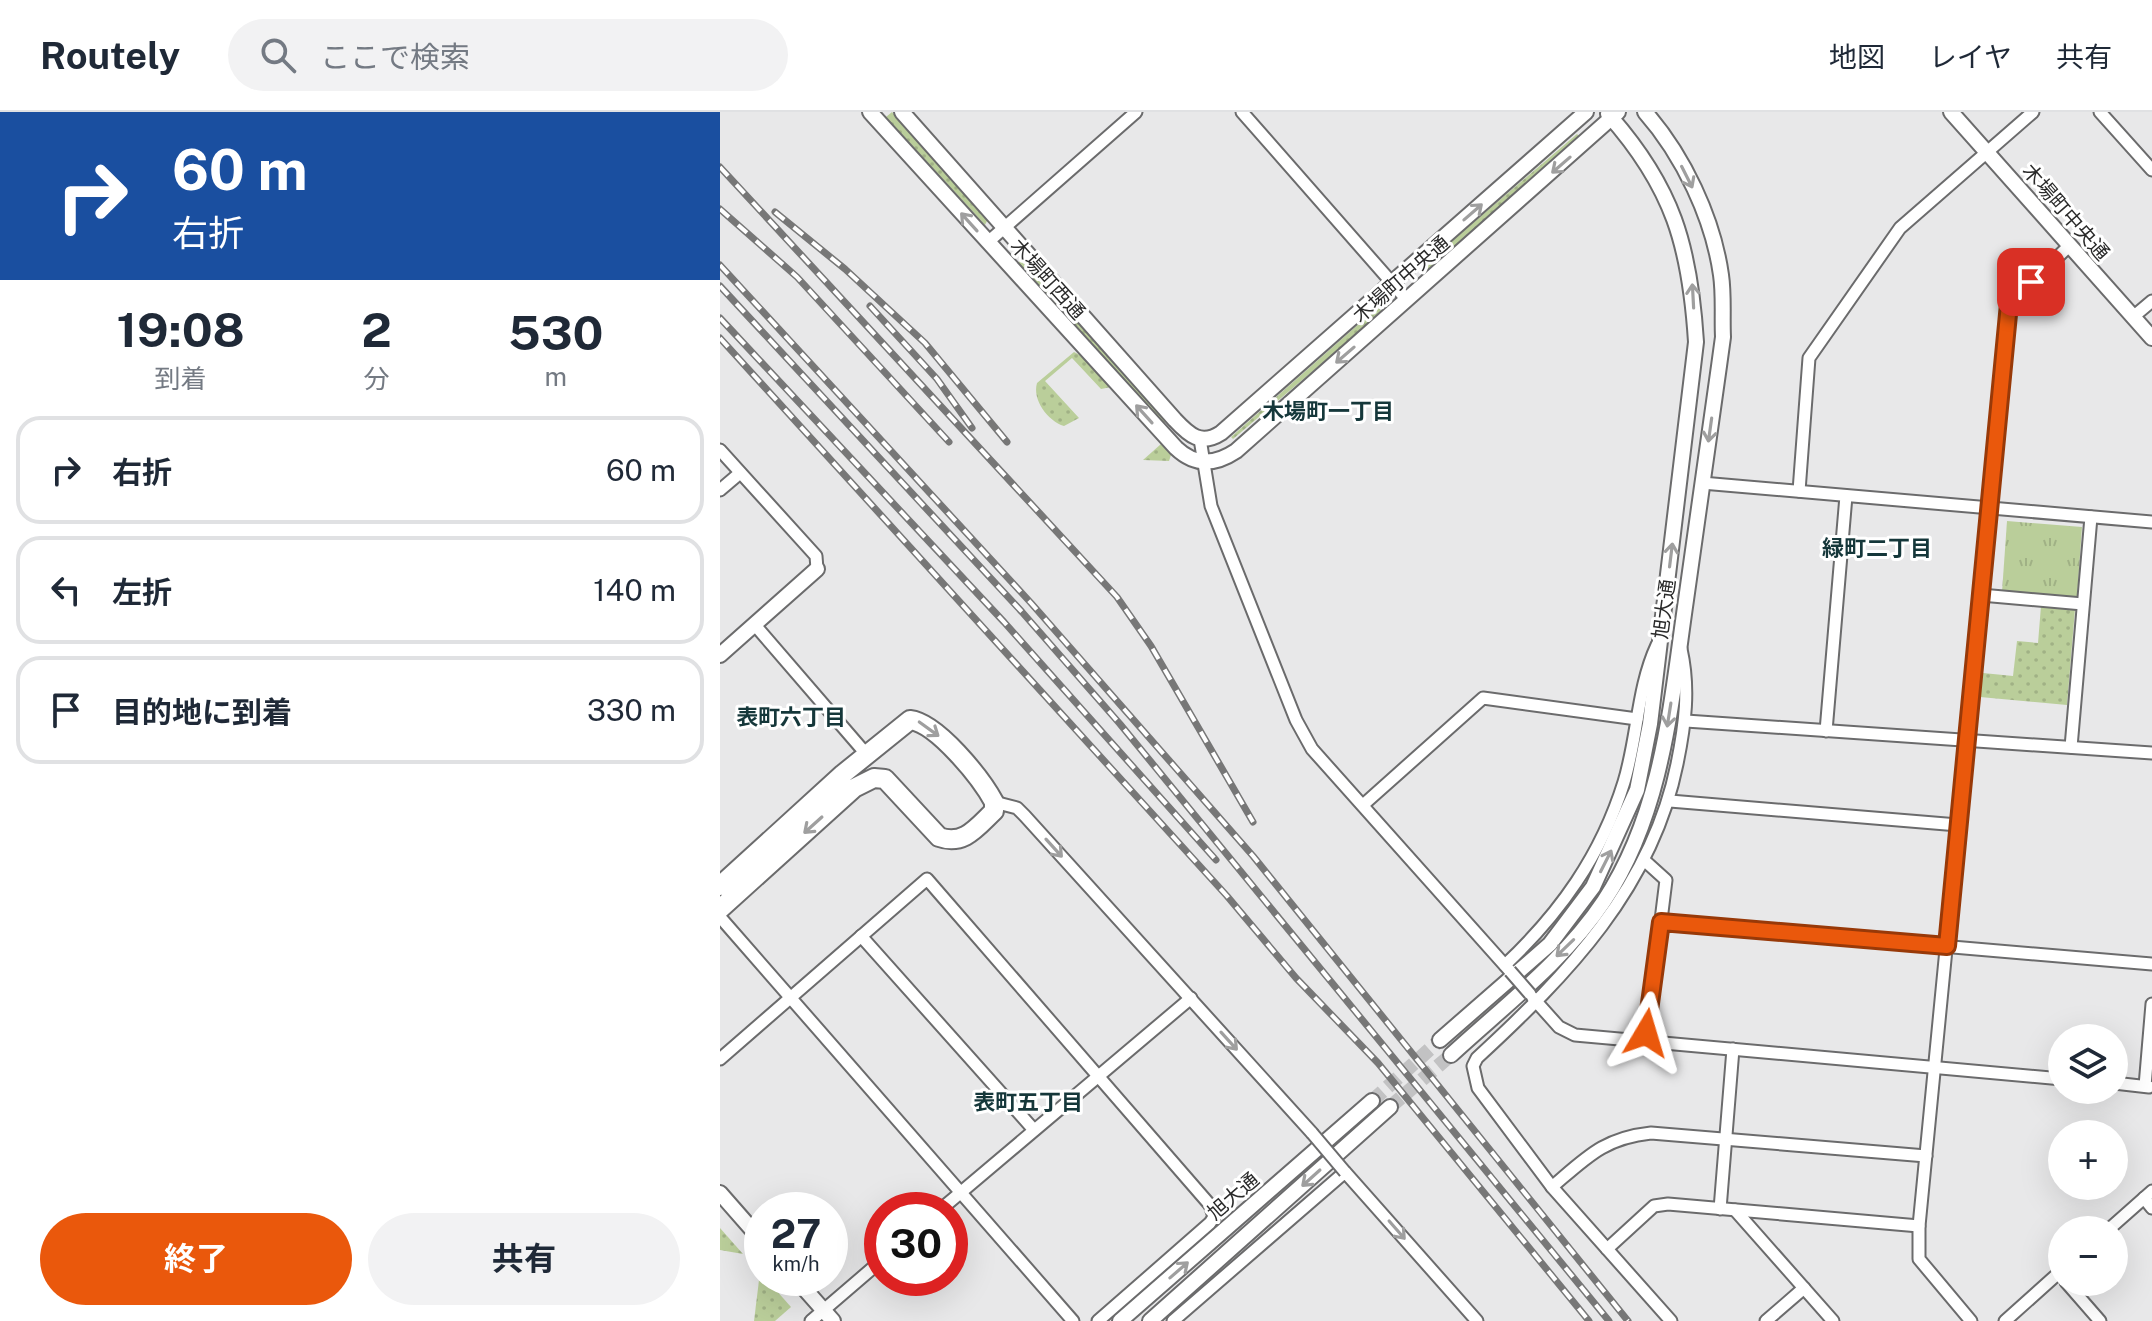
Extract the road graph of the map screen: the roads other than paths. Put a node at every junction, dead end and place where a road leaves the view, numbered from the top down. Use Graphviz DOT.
graph roads {
  1 [pos="870,112"];
  2 [pos="902,112"];
  3 [pos="1136,112"];
  4 [pos="1242,112"];
  5 [pos="1586,112"];
  6 [pos="1645,112"];
  7 [pos="1951,112"];
  8 [pos="2033,112"];
  9 [pos="2100,112"];
  10 [pos="1612,114"];
  11 [pos="1987,152"];
  12 [pos="2152,170"];
  13 [pos="1003,228"];
  14 [pos="988,242"];
  15 [pos="2069,246"];
  16 [pos="1392,283"];
  17 [pos="1407,300"];
  18 [pos="2152,301"];
  19 [pos="2133,317"];
  20 [pos="2152,338"];
  21 [pos="1200,439"];
  22 [pos="720,450"];
  23 [pos="1203,462"];
  24 [pos="740,473"];
  25 [pos="1702,483"];
  26 [pos="720,490"];
  27 [pos="1799,491"];
  28 [pos="1846,496"];
  29 [pos="1989,508"];
  30 [pos="2091,517"];
  31 [pos="2152,522"];
  32 [pos="817,569"];
  33 [pos="1981,595"];
  34 [pos="2083,604"];
  35 [pos="754,624"];
  36 [pos="1660,638"];
  37 [pos="1680,640"];
  38 [pos="720,655"];
  39 [pos="1637,719"];
  40 [pos="1686,721"];
  41 [pos="1826,731"];
  42 [pos="1967,740"];
  43 [pos="2071,747"];
  44 [pos="2152,753"];
  45 [pos="867,755"];
  46 [pos="1670,801"];
  47 [pos="994,802"];
  48 [pos="1363,805"];
  49 [pos="1958,825"];
  50 [pos="1645,861"];
  51 [pos="720,886"];
  52 [pos="720,909"];
  53 [pos="720,917"];
  54 [pos="1661,922"];
  55 [pos="861,936"];
  56 [pos="1947,946"];
  57 [pos="2152,964"];
  58 [pos="1507,968"];
  59 [pos="791,998"];
  60 [pos="1191,998"];
  61 [pos="1534,998"];
  62 [pos="2152,1004"];
  63 [pos="1440,1040"];
  64 [pos="1646,1041"];
  65 [pos="1733,1049"];
  66 [pos="1451,1055"];
  67 [pos="720,1059"];
  68 [pos="1935,1068"];
  69 [pos="1097,1076"];
  70 [pos="2048,1078"];
  71 [pos="2128,1084"];
  72 [pos="2149,1086"];
  73 [pos="1372,1101"];
  74 [pos="1390,1107"];
  75 [pos="1034,1130"];
  76 [pos="1725,1139"];
  77 [pos="1926,1156"];
  78 [pos="1345,1172"];
  79 [pos="1552,1187"];
  80 [pos="961,1192"];
  81 [pos="720,1193"];
  82 [pos="2149,1199"];
  83 [pos="968,1200"];
  84 [pos="1720,1209"];
  85 [pos="1735,1210"];
  86 [pos="2127,1216"];
  87 [pos="744,1220"];
  88 [pos="1919,1226"];
  89 [pos="1607,1249"];
  90 [pos="864,1279"];
  91 [pos="2048,1287"];
  92 [pos="1804,1288"];
  93 [pos="811,1296"];
  94 [pos="2079,1296"];
  95 [pos="828,1316"];
  96 [pos="811,1321"];
  97 [pos="1073,1321"];
  98 [pos="1098,1321"];
  99 [pos="1120,1321"];
  100 [pos="1150,1321"];
  101 [pos="1173,1321"];
  102 [pos="1477,1321"];
  103 [pos="1671,1321"];
  104 [pos="1766,1321"];
  105 [pos="1833,1321"];
  106 [pos="1971,1321"];
  107 [pos="2005,1321"];
  108 [pos="2100,1321"];
  14 -- 1 [label="street, 木場町西通, one-way"];
  2 -- 13 [label="street, 木場町西通"];
  3 -- 13 [label="street"];
  4 -- 16 [label="street"];
  16 -- 5 [label="street, 木場町中央通, one-way"];
  6 -- 25 [label="street, 旭大通, one-way"];
  7 -- 11 [label="street, 木場町中央通"];
  8 -- 11 [label="street"];
  9 -- 12 [label="street"];
  10 -- 17 [label="street, 木場町中央通, one-way"];
  36 -- 10 [label="street, 旭大通, one-way"];
  11 -- 15 [label="street, 木場町中央通"];
  11 -- 27 [label="street"];
  13 -- 14 [label="street"];
  13 -- 21 [label="street, 木場町西通"];
  23 -- 14 [label="street, 木場町西通, one-way"];
  15 -- 19 [label="street, 木場町中央通"];
  15 -- 29 [label="street"];
  16 -- 17 [label="street"];
  16 -- 21 [label="street, 木場町中央通"];
  17 -- 23 [label="street, 木場町中央通, one-way"];
  18 -- 19 [label="street"];
  19 -- 20 [label="street, 木場町中央通"];
  21 -- 23 [label="street"];
  22 -- 24 [label="street"];
  23 -- 48 [label="street"];
  24 -- 26 [label="street"];
  24 -- 32 [label="street"];
  25 -- 27 [label="street"];
  25 -- 37 [label="street, 旭大通"];
  27 -- 28 [label="street"];
  28 -- 29 [label="street"];
  28 -- 41 [label="street"];
  29 -- 30 [label="street"];
  29 -- 33 [label="street"];
  30 -- 31 [label="street"];
  30 -- 34 [label="street"];
  32 -- 35 [label="street"];
  33 -- 34 [label="street"];
  33 -- 42 [label="street"];
  34 -- 43 [label="street"];
  35 -- 38 [label="street"];
  35 -- 45 [label="street"];
  36 -- 39 [label="street"];
  63 -- 36 [label="street, 旭大通, one-way"];
  37 -- 40 [label="street"];
  37 -- 66 [label="street, 旭大通, one-way"];
  39 -- 48 [label="street"];
  39 -- 58 [label="street"];
  40 -- 41 [label="street"];
  40 -- 46 [label="street"];
  41 -- 42 [label="street"];
  42 -- 43 [label="street"];
  42 -- 49 [label="street"];
  43 -- 44 [label="street"];
  45 -- 47 [label="main road, one-way"];
  45 -- 51 [label="main road"];
  46 -- 49 [label="street"];
  46 -- 50 [label="street"];
  47 -- 52 [label="main road, one-way"];
  47 -- 60 [label="street, one-way"];
  48 -- 58 [label="street"];
  49 -- 56 [label="street"];
  50 -- 54 [label="street"];
  50 -- 61 [label="street"];
  53 -- 59 [label="street"];
  54 -- 56 [label="street"];
  54 -- 64 [label="street"];
  55 -- 59 [label="street"];
  55 -- 69 [label="street"];
  55 -- 75 [label="street"];
  56 -- 57 [label="street"];
  56 -- 68 [label="street"];
  58 -- 61 [label="street, bridge"];
  59 -- 67 [label="street"];
  59 -- 80 [label="street"];
  60 -- 69 [label="street"];
  60 -- 78 [label="street, one-way, bridge"];
  61 -- 64 [label="street"];
  61 -- 79 [label="street"];
  62 -- 72 [label="street"];
  64 -- 65 [label="street"];
  65 -- 68 [label="street"];
  65 -- 76 [label="street"];
  68 -- 70 [label="street"];
  68 -- 77 [label="street"];
  69 -- 75 [label="street"];
  69 -- 98 [label="street"];
  71 -- 72 [label="street"];
  99 -- 73 [label="street, 旭大通, one-way"];
  74 -- 100 [label="street, 旭大通, one-way"];
  75 -- 80 [label="street"];
  76 -- 77 [label="street"];
  76 -- 79 [label="street"];
  76 -- 84 [label="street"];
  77 -- 88 [label="street"];
  78 -- 101 [label="street"];
  78 -- 102 [label="street, one-way"];
  79 -- 89 [label="street"];
  81 -- 87 [label="street"];
  82 -- 86 [label="street"];
  83 -- 97 [label="street"];
  84 -- 85 [label="street"];
  84 -- 89 [label="street"];
  85 -- 88 [label="street"];
  85 -- 92 [label="street"];
  88 -- 106 [label="street"];
  89 -- 103 [label="street"];
  90 -- 95 [label="street"];
  91 -- 107 [label="street"];
  92 -- 104 [label="street"];
  92 -- 105 [label="street"];
  93 -- 95 [label="street"];
  94 -- 108 [label="street"];
  95 -- 96 [label="street"];
}
